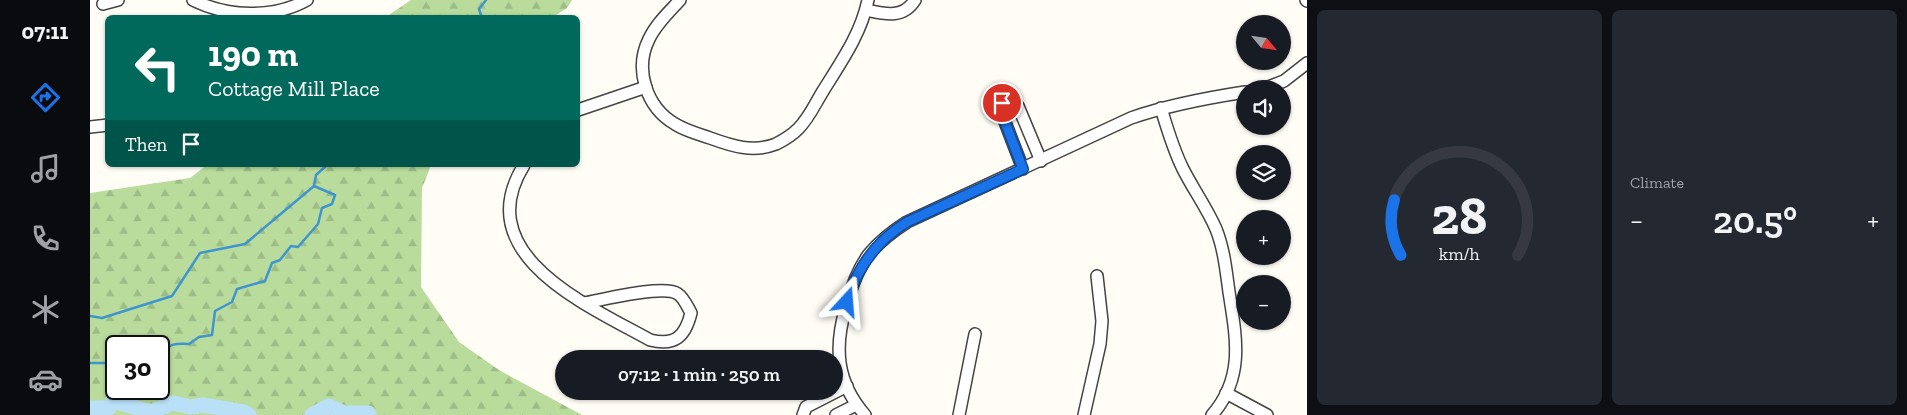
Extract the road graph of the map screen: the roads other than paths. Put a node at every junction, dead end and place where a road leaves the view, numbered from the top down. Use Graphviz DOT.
graph roads {
  1 [pos="118,0"];
  2 [pos="193,0"];
  3 [pos="307,0"];
  4 [pos="680,0"];
  5 [pos="915,0"];
  6 [pos="104,4"];
  7 [pos="867,5"];
  8 [pos="237,15"];
  9 [pos="248,15"];
  10 [pos="1307,64"];
  11 [pos="1285,80"];
  12 [pos="646,87"];
  13 [pos="1236,93"];
  14 [pos="1161,108"];
  15 [pos="580,109"];
  16 [pos="105,125"];
  17 [pos="90,127"];
  18 [pos="1041,161"];
  19 [pos="523,167"];
  20 [pos="1023,169"];
  21 [pos="1097,276"];
  22 [pos="584,303"];
  23 [pos="975,334"];
  24 [pos="847,386"];
  25 [pos="1226,393"];
  26 [pos="856,405"];
  27 [pos="802,415"];
  28 [pos="836,415"];
  29 [pos="865,415"];
  30 [pos="959,415"];
  31 [pos="1084,415"];
  32 [pos="1212,415"];
  33 [pos="1267,415"];
  1 -- 6 [label="street"];
  2 -- 8 [label="street"];
  3 -- 9 [label="street"];
  4 -- 12 [label="street"];
  5 -- 7 [label="street"];
  7 -- 12 [label="street"];
  10 -- 11 [label="street"];
  12 -- 15 [label="street"];
  13 -- 14 [label="street"];
  14 -- 18 [label="street"];
  14 -- 25 [label="street"];
  16 -- 17 [label="street"];
  18 -- 20 [label="street"];
  18 -- 20 [label="street"];
  19 -- 22 [label="street"];
  20 -- 24 [label="street"];
  21 -- 31 [label="street"];
  22 -- 22 [label="street"];
  23 -- 30 [label="street"];
  24 -- 26 [label="street"];
  24 -- 27 [label="street"];
  25 -- 32 [label="street"];
  25 -- 33 [label="street"];
  26 -- 28 [label="street"];
  26 -- 29 [label="street"];
}
